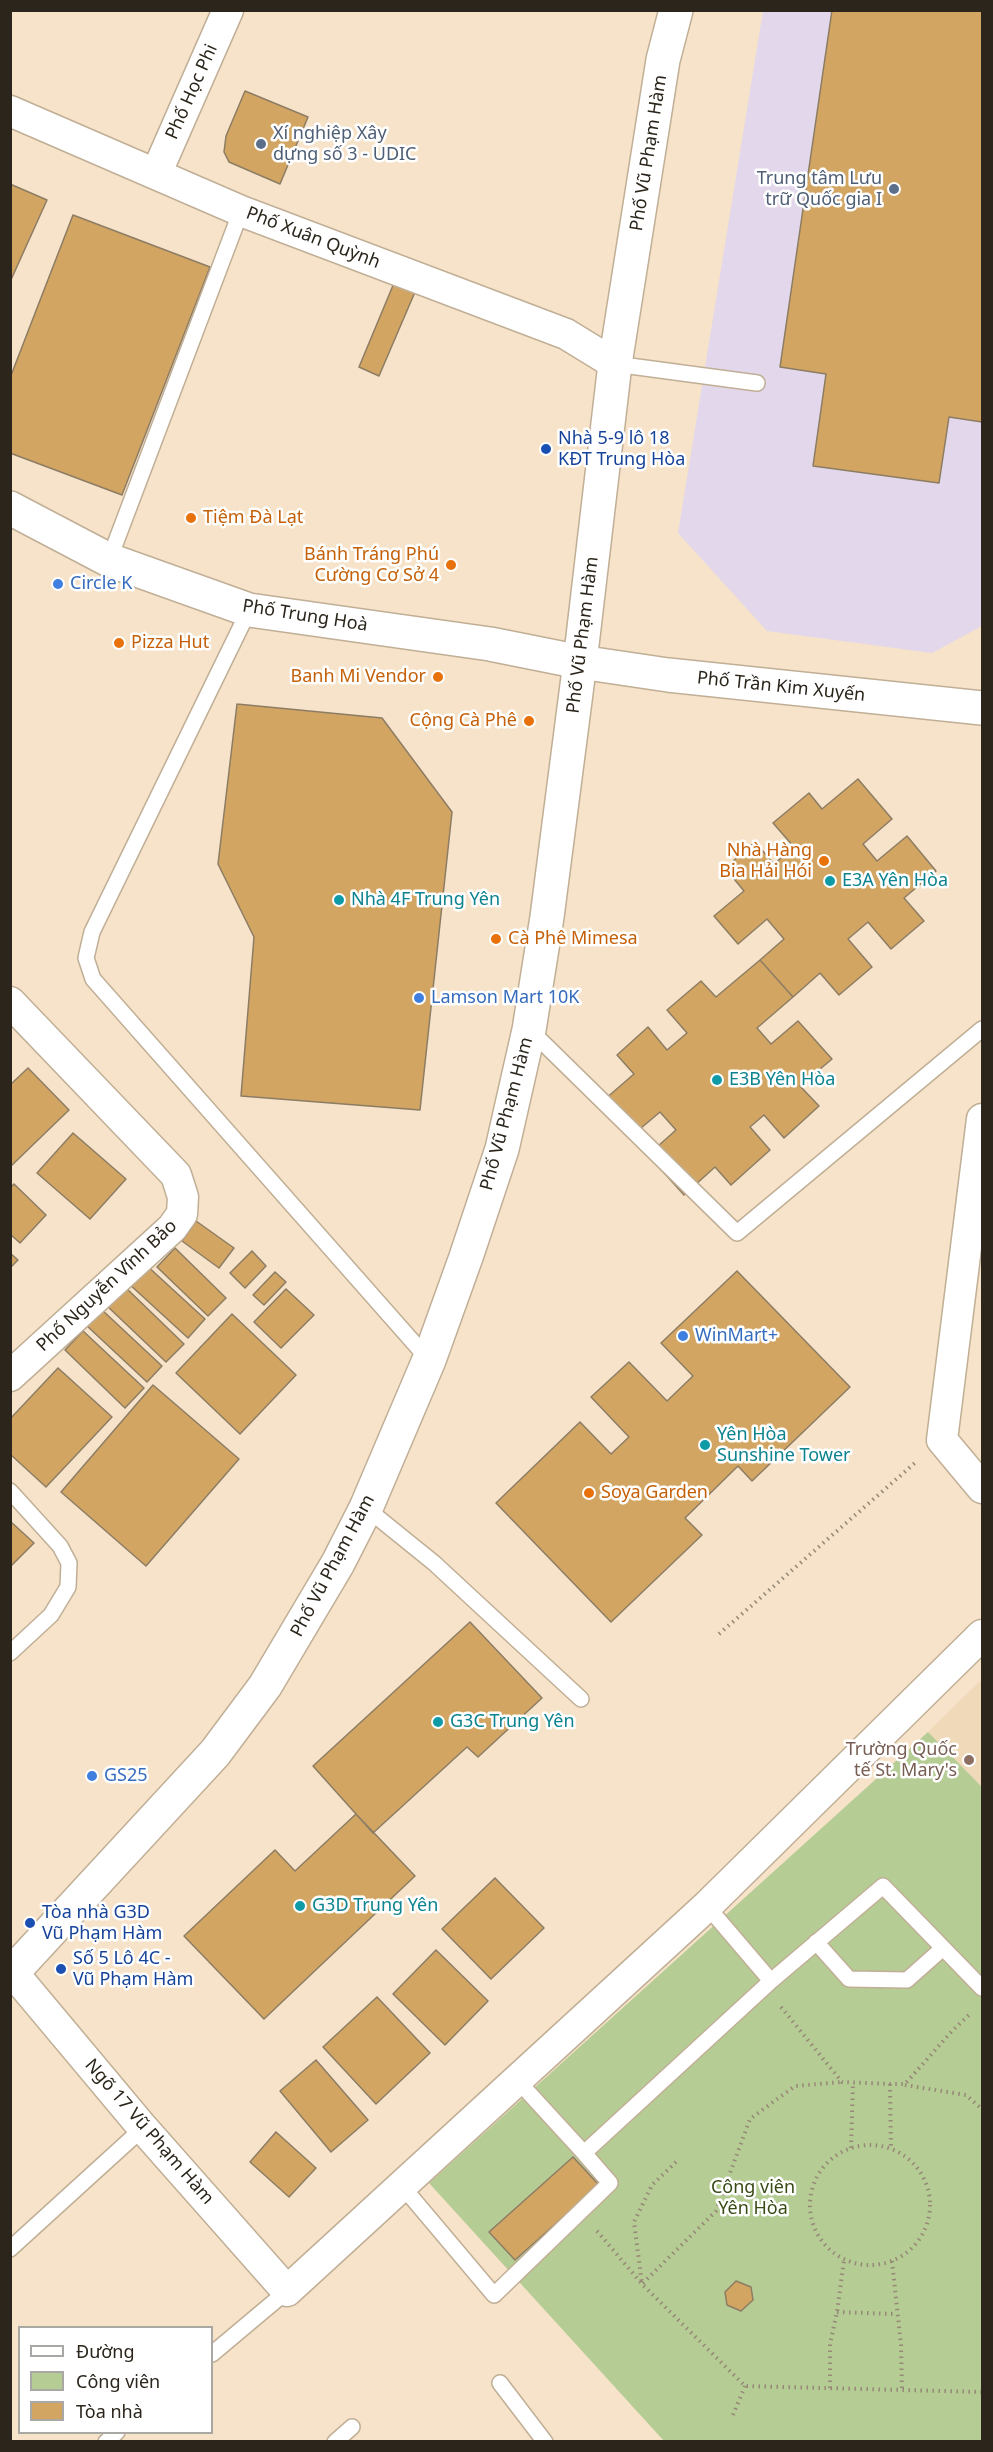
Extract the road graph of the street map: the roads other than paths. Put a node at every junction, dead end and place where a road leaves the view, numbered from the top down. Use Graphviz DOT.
graph roads {
  1 [pos="228,10"];
  2 [pos="676,10"];
  3 [pos="10,111"];
  4 [pos="156,174"];
  5 [pos="241,211"];
  6 [pos="615,364"];
  7 [pos="757,383"];
  8 [pos="10,508"];
  9 [pos="109,560"];
  10 [pos="249,610"];
  11 [pos="580,662"];
  12 [pos="982,708"];
  13 [pos="15,1017"];
  14 [pos="982,1029"];
  15 [pos="529,1030"];
  16 [pos="982,1119"];
  17 [pos="429,1360"];
  18 [pos="10,1376"];
  19 [pos="982,1488"];
  20 [pos="10,1491"];
  21 [pos="366,1508"];
  22 [pos="982,1635"];
  23 [pos="10,1653"];
  24 [pos="581,1700"];
  25 [pos="707,1906"];
  26 [pos="816,1942"];
  27 [pos="943,1948"];
  28 [pos="12,1972"];
  29 [pos="771,1981"];
  30 [pos="982,1988"];
  31 [pos="518,2081"];
  32 [pos="143,2128"];
  33 [pos="584,2152"];
  34 [pos="403,2187"];
  35 [pos="10,2249"];
  36 [pos="287,2291"];
  37 [pos="213,2353"];
  38 [pos="500,2384"];
  39 [pos="352,2427"];
  40 [pos="335,2442"];
  41 [pos="545,2442"];
  1 -- 4 [label="street, Phố Học Phi"];
  2 -- 6 [label="street, Phố Vũ Phạm Hàm"];
  3 -- 4 [label="street, Phố Xuân Quỳnh"];
  4 -- 5 [label="street, Phố Xuân Quỳnh"];
  5 -- 6 [label="street, Phố Xuân Quỳnh"];
  5 -- 9 [label="lane"];
  6 -- 7 [label="lane"];
  6 -- 11 [label="street, Phố Vũ Phạm Hàm"];
  8 -- 9 [label="street, Phố Trung Hoà"];
  9 -- 10 [label="street, Phố Trung Hoà"];
  10 -- 11 [label="street, Phố Trung Hoà"];
  10 -- 17 [label="lane"];
  11 -- 12 [label="street, Phố Trần Kim Xuyến"];
  11 -- 15 [label="street, Phố Vũ Phạm Hàm"];
  13 -- 18 [label="street, Phố Nguyễn Vĩnh Bảo"];
  14 -- 15 [label="lane"];
  15 -- 17 [label="street, Phố Vũ Phạm Hàm"];
  16 -- 19 [label="street"];
  17 -- 21 [label="street, Phố Vũ Phạm Hàm"];
  20 -- 23 [label="lane"];
  21 -- 24 [label="lane"];
  21 -- 28 [label="street, Phố Vũ Phạm Hàm"];
  22 -- 25 [label="street"];
  25 -- 29 [label="lane"];
  25 -- 31 [label="street"];
  26 -- 27 [label="lane"];
  26 -- 27 [label="lane"];
  26 -- 29 [label="lane"];
  27 -- 30 [label="lane"];
  28 -- 32 [label="street, Ngõ 17 Vũ Phạm Hàm"];
  29 -- 33 [label="lane"];
  31 -- 33 [label="lane"];
  31 -- 34 [label="street"];
  32 -- 35 [label="lane"];
  32 -- 36 [label="street, Ngõ 17 Vũ Phạm Hàm"];
  33 -- 34 [label="lane"];
  34 -- 36 [label="street"];
  36 -- 37 [label="lane"];
  38 -- 41 [label="lane"];
  39 -- 40 [label="lane"];
}
